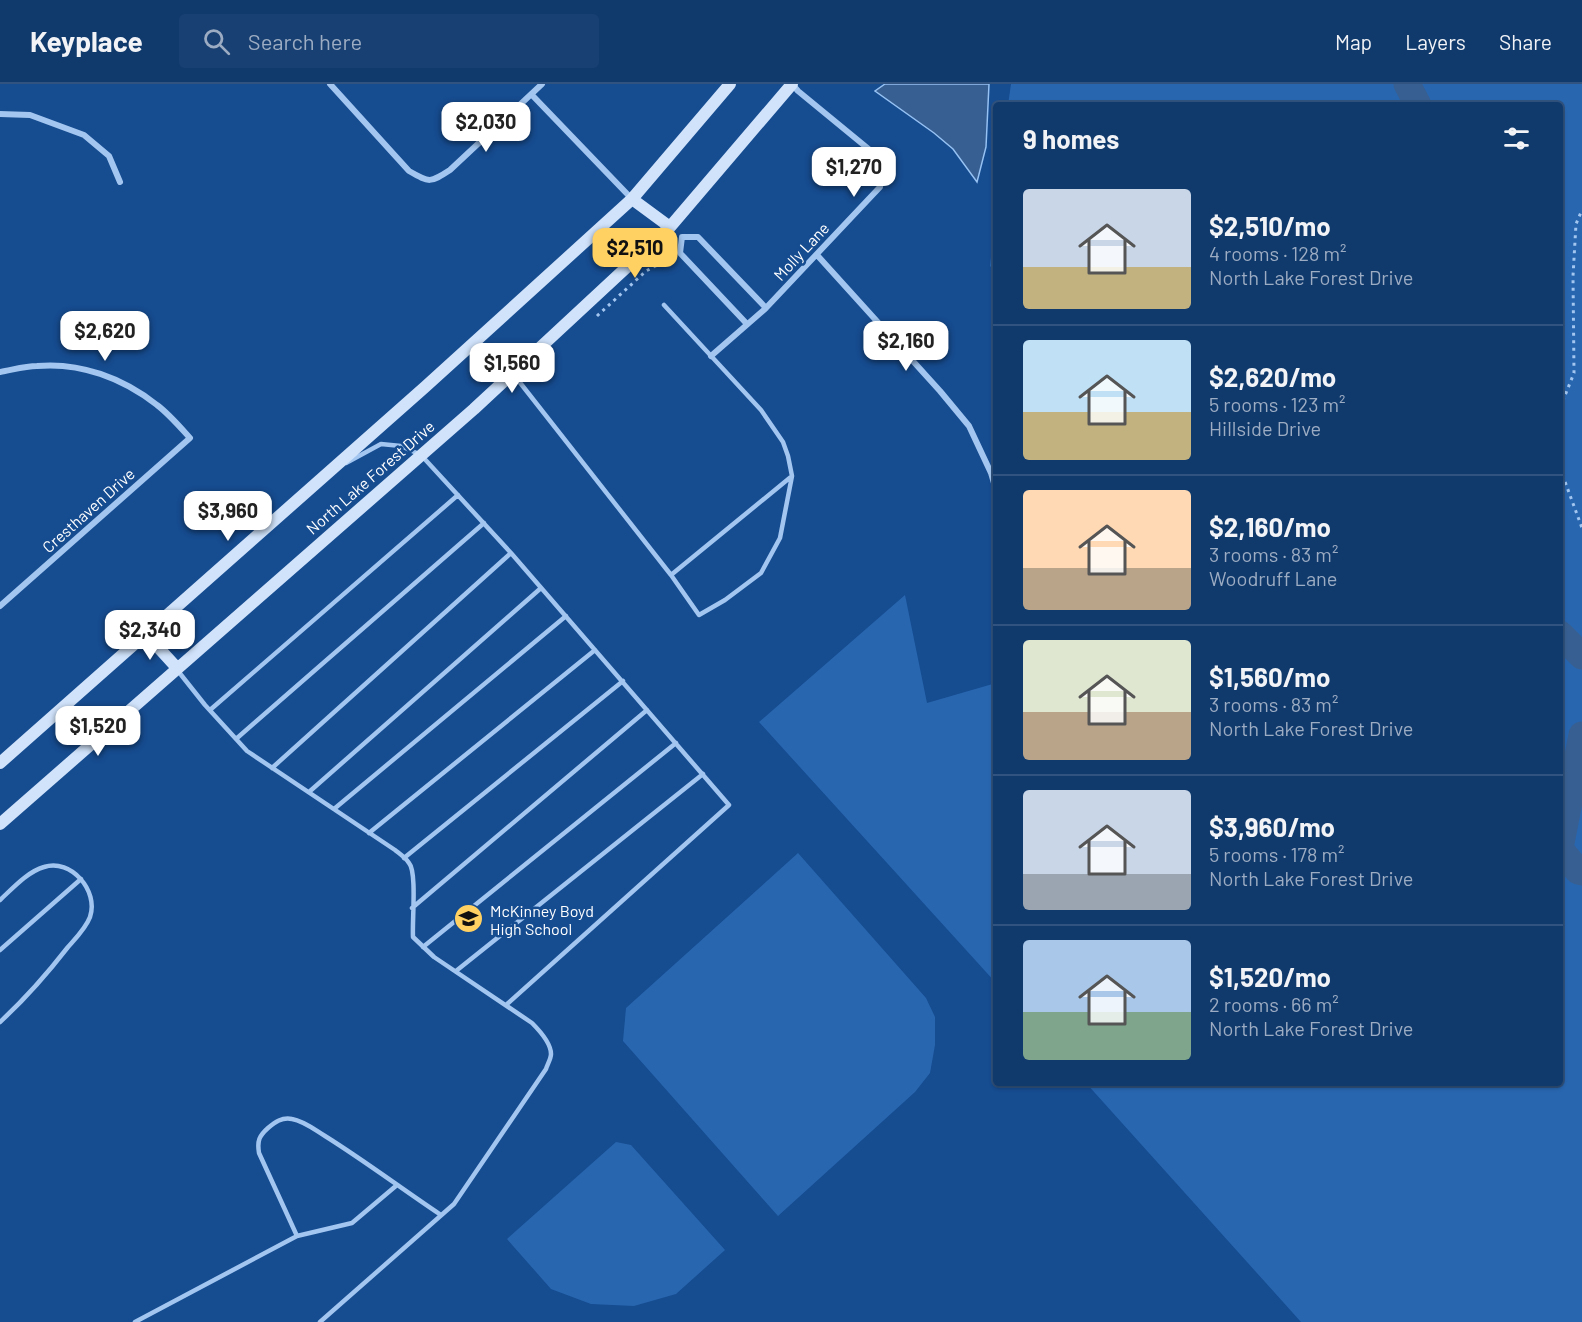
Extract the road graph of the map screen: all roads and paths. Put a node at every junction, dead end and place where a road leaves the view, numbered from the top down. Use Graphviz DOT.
graph roads {
  1 [pos="330,84"];
  2 [pos="542,84"];
  3 [pos="730,84"];
  4 [pos="792,84"];
  5 [pos="532,94"];
  6 [pos="0,114"];
  7 [pos="120,182"];
  8 [pos="633,199"];
  9 [pos="1582,210"];
  10 [pos="670,227"];
  11 [pos="682,237"];
  12 [pos="817,255"];
  13 [pos="664,305"];
  14 [pos="766,308"];
  15 [pos="747,324"];
  16 [pos="711,356"];
  17 [pos="0,372"];
  18 [pos="512,373"];
  19 [pos="1563,400"];
  20 [pos="421,455"];
  21 [pos="329,472"];
  22 [pos="792,476"];
  23 [pos="1563,476"];
  24 [pos="993,480"];
  25 [pos="458,495"];
  26 [pos="484,523"];
  27 [pos="1582,528"];
  28 [pos="511,553"];
  29 [pos="671,575"];
  30 [pos="541,588"];
  31 [pos="0,606"];
  32 [pos="566,616"];
  33 [pos="146,634"];
  34 [pos="595,650"];
  35 [pos="177,668"];
  36 [pos="622,681"];
  37 [pos="647,710"];
  38 [pos="210,711"];
  39 [pos="236,739"];
  40 [pos="676,743"];
  41 [pos="0,763"];
  42 [pos="272,768"];
  43 [pos="703,774"];
  44 [pos="309,792"];
  45 [pos="334,809"];
  46 [pos="0,824"];
  47 [pos="369,833"];
  48 [pos="404,858"];
  49 [pos="81,879"];
  50 [pos="0,900"];
  51 [pos="412,908"];
  52 [pos="423,947"];
  53 [pos="0,950"];
  54 [pos="456,971"];
  55 [pos="506,1005"];
  56 [pos="0,1022"];
  57 [pos="397,1185"];
  58 [pos="441,1215"];
  59 [pos="297,1236"];
  60 [pos="135,1322"];
  61 [pos="320,1322"];
  1 -- 5 [label="street"];
  2 -- 5 [label="street"];
  3 -- 8 [label="main road, North Lake Forest Drive"];
  4 -- 10 [label="main road, North Lake Forest Drive"];
  4 -- 12 [label="street, Molly Lane"];
  5 -- 8 [label="street"];
  6 -- 7 [label="street"];
  8 -- 10 [label="main road"];
  8 -- 21 [label="main road, North Lake Forest Drive"];
  9 -- 19 [label="path"];
  10 -- 11 [label="street"];
  10 -- 18 [label="main road, North Lake Forest Drive"];
  11 -- 14 [label="street"];
  11 -- 15 [label="street"];
  12 -- 14 [label="street, Molly Lane"];
  12 -- 24 [label="street"];
  13 -- 16 [label="lane"];
  14 -- 15 [label="street, Molly Lane"];
  15 -- 16 [label="street, Molly Lane"];
  16 -- 22 [label="lane"];
  17 -- 31 [label="street, Cresthaven Drive"];
  18 -- 20 [label="main road, North Lake Forest Drive"];
  18 -- 29 [label="lane"];
  20 -- 21 [label="lane"];
  20 -- 25 [label="lane"];
  20 -- 35 [label="main road, North Lake Forest Drive"];
  21 -- 33 [label="main road, North Lake Forest Drive"];
  22 -- 29 [label="lane"];
  22 -- 29 [label="lane"];
  23 -- 27 [label="path"];
  25 -- 26 [label="lane"];
  25 -- 38 [label="lane"];
  26 -- 28 [label="lane"];
  26 -- 39 [label="lane"];
  28 -- 30 [label="lane"];
  28 -- 42 [label="lane"];
  30 -- 32 [label="lane"];
  30 -- 44 [label="lane"];
  32 -- 34 [label="lane"];
  32 -- 45 [label="lane"];
  33 -- 35 [label="main road"];
  33 -- 41 [label="main road, North Lake Forest Drive"];
  34 -- 36 [label="lane"];
  34 -- 47 [label="lane"];
  35 -- 38 [label="lane"];
  35 -- 46 [label="main road, North Lake Forest Drive"];
  36 -- 37 [label="lane"];
  36 -- 48 [label="lane"];
  37 -- 40 [label="lane"];
  37 -- 51 [label="lane"];
  38 -- 39 [label="lane"];
  39 -- 42 [label="lane"];
  40 -- 43 [label="lane"];
  40 -- 52 [label="lane"];
  42 -- 44 [label="lane"];
  43 -- 54 [label="lane"];
  43 -- 55 [label="lane"];
  44 -- 45 [label="lane"];
  45 -- 47 [label="lane"];
  47 -- 48 [label="lane"];
  48 -- 51 [label="lane"];
  49 -- 50 [label="lane"];
  49 -- 53 [label="lane"];
  49 -- 56 [label="lane"];
  51 -- 52 [label="lane"];
  52 -- 54 [label="lane"];
  54 -- 55 [label="lane"];
  55 -- 58 [label="lane"];
  57 -- 58 [label="lane"];
  57 -- 59 [label="lane"];
  57 -- 59 [label="lane"];
  58 -- 61 [label="lane"];
  59 -- 60 [label="lane"];
}
